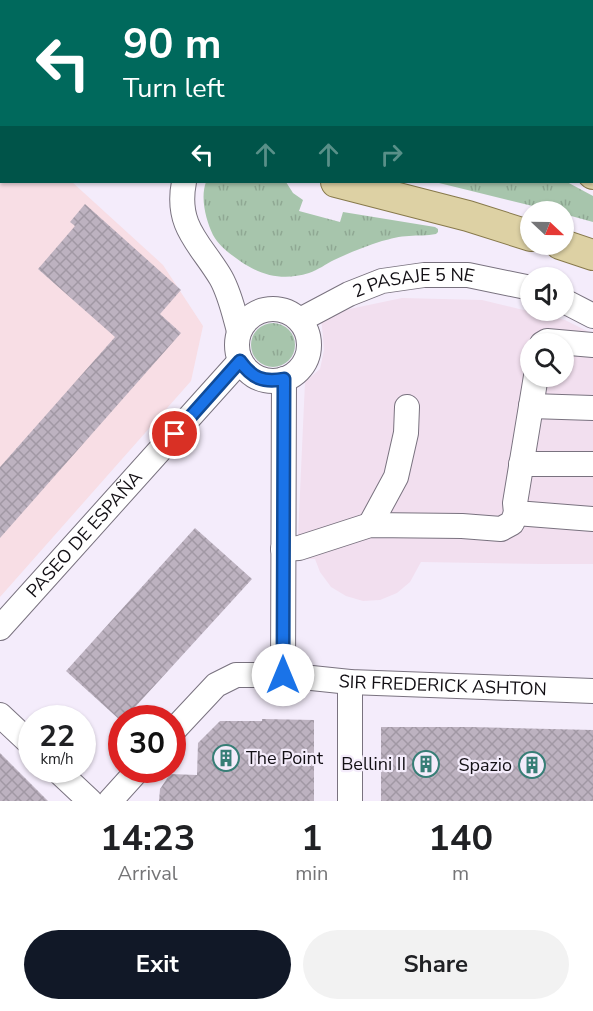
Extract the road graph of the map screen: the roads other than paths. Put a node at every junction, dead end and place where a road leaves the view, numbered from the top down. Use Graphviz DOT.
graph roads {
  1 [pos="184,183"];
  2 [pos="340,183"];
  3 [pos="520,233"];
  4 [pos="574,249"];
  5 [pos="593,255"];
  6 [pos="520,286"];
  7 [pos="574,303"];
  8 [pos="574,306"];
  9 [pos="593,308"];
  10 [pos="593,316"];
  11 [pos="300,320"];
  12 [pos="239,331"];
  13 [pos="574,343"];
  14 [pos="593,345"];
  15 [pos="240,361"];
  16 [pos="284,379"];
  17 [pos="534,387"];
  18 [pos="531,406"];
  19 [pos="407,407"];
  20 [pos="593,408"];
  21 [pos="521,464"];
  22 [pos="593,464"];
  23 [pos="516,513"];
  24 [pos="593,519"];
  25 [pos="370,525"];
  26 [pos="283,549"];
  27 [pos="0,628"];
  28 [pos="283,675"];
  29 [pos="350,682"];
  30 [pos="593,691"];
  31 [pos="0,715"];
  32 [pos="186,717"];
  33 [pos="18,732"];
  34 [pos="71,783"];
  35 [pos="126,783"];
  36 [pos="90,801"];
  37 [pos="110,801"];
  38 [pos="351,801"];
  1 -- 12 [label="street"];
  2 -- 3 [label="main road"];
  4 -- 5 [label="main road"];
  6 -- 11 [label="street, 2 PASAJE 5 NE"];
  7 -- 9 [label="street"];
  8 -- 10 [label="street"];
  11 -- 12 [label="street"];
  11 -- 16 [label="street"];
  12 -- 15 [label="street"];
  13 -- 14 [label="street"];
  15 -- 16 [label="street"];
  15 -- 27 [label="street, PASEO DE ESPAÑA"];
  16 -- 26 [label="street"];
  17 -- 18 [label="street"];
  18 -- 20 [label="street"];
  18 -- 21 [label="street"];
  19 -- 25 [label="street"];
  21 -- 22 [label="street"];
  21 -- 23 [label="street"];
  23 -- 24 [label="street"];
  23 -- 25 [label="street"];
  25 -- 26 [label="street"];
  26 -- 28 [label="street"];
  28 -- 29 [label="street, SIR FREDERICK ASHTON"];
  28 -- 32 [label="street, SIR FREDERICK ASHTON"];
  29 -- 30 [label="street, SIR FREDERICK ASHTON"];
  29 -- 38 [label="street"];
  31 -- 33 [label="street"];
  34 -- 36 [label="street"];
  35 -- 37 [label="street"];
}
